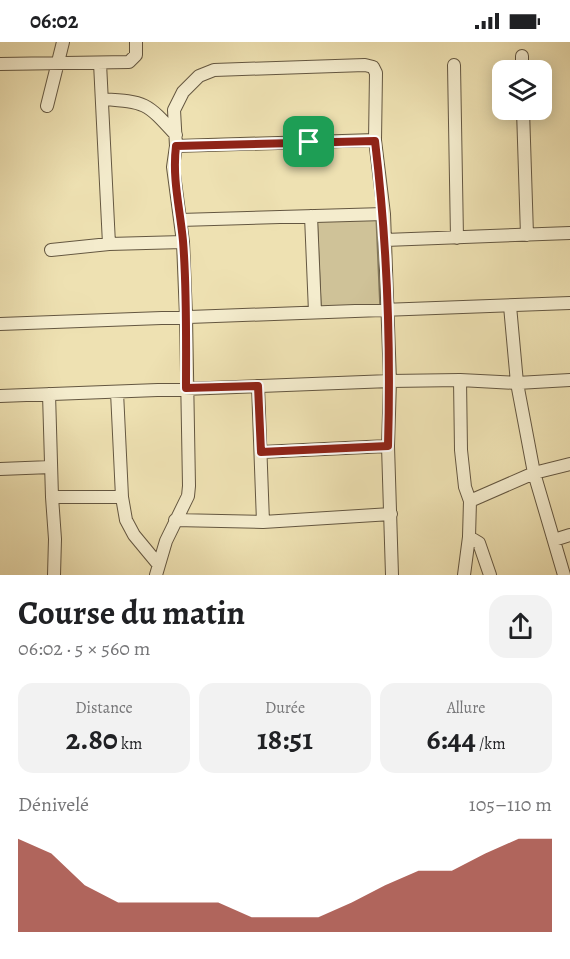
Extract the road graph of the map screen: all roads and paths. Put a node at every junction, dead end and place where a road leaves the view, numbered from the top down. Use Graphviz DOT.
graph roads {
  1 [pos="63,42"];
  2 [pos="136,42"];
  3 [pos="522,56"];
  4 [pos="522,60"];
  5 [pos="58,62"];
  6 [pos="100,63"];
  7 [pos="0,64"];
  8 [pos="454,65"];
  9 [pos="102,99"];
  10 [pos="47,106"];
  11 [pos="523,120"];
  12 [pos="176,140"];
  13 [pos="375,141"];
  14 [pos="384,214"];
  15 [pos="311,216"];
  16 [pos="180,220"];
  17 [pos="570,233"];
  18 [pos="527,235"];
  19 [pos="457,238"];
  20 [pos="385,240"];
  21 [pos="183,242"];
  22 [pos="109,243"];
  23 [pos="51,250"];
  24 [pos="570,303"];
  25 [pos="510,306"];
  26 [pos="387,310"];
  27 [pos="315,312"];
  28 [pos="186,316"];
  29 [pos="0,324"];
  30 [pos="460,380"];
  31 [pos="570,380"];
  32 [pos="390,381"];
  33 [pos="517,383"];
  34 [pos="258,386"];
  35 [pos="186,388"];
  36 [pos="117,392"];
  37 [pos="49,394"];
  38 [pos="0,396"];
  39 [pos="388,446"];
  40 [pos="261,452"];
  41 [pos="570,464"];
  42 [pos="51,467"];
  43 [pos="0,469"];
  44 [pos="534,472"];
  45 [pos="52,497"];
  46 [pos="123,497"];
  47 [pos="470,501"];
  48 [pos="391,514"];
  49 [pos="175,520"];
  50 [pos="263,522"];
  51 [pos="570,535"];
  52 [pos="469,537"];
  53 [pos="554,540"];
  54 [pos="157,569"];
  55 [pos="54,575"];
  56 [pos="392,575"];
  57 [pos="464,575"];
  58 [pos="490,575"];
  59 [pos="564,575"];
  1 -- 5 [label="street"];
  2 -- 6 [label="street"];
  3 -- 4 [label="street"];
  5 -- 6 [label="street"];
  5 -- 7 [label="street"];
  5 -- 10 [label="street"];
  6 -- 9 [label="street"];
  8 -- 19 [label="street"];
  9 -- 12 [label="street"];
  9 -- 22 [label="street"];
  11 -- 18 [label="street"];
  12 -- 13 [label="street"];
  12 -- 13 [label="street"];
  12 -- 16 [label="street"];
  13 -- 14 [label="street"];
  14 -- 15 [label="street"];
  14 -- 20 [label="street"];
  15 -- 16 [label="street"];
  15 -- 27 [label="street"];
  16 -- 21 [label="street"];
  17 -- 18 [label="street"];
  18 -- 19 [label="street"];
  19 -- 20 [label="street"];
  20 -- 26 [label="street"];
  21 -- 22 [label="street"];
  21 -- 28 [label="street"];
  22 -- 23 [label="street"];
  24 -- 25 [label="street"];
  25 -- 26 [label="street"];
  25 -- 33 [label="street"];
  26 -- 27 [label="street"];
  26 -- 32 [label="street"];
  27 -- 28 [label="street"];
  28 -- 29 [label="street"];
  28 -- 35 [label="street"];
  30 -- 32 [label="street"];
  30 -- 33 [label="street"];
  30 -- 47 [label="street"];
  31 -- 33 [label="street"];
  32 -- 34 [label="street"];
  32 -- 39 [label="street"];
  33 -- 44 [label="street"];
  34 -- 35 [label="street"];
  34 -- 40 [label="street"];
  35 -- 36 [label="street"];
  35 -- 49 [label="street"];
  36 -- 37 [label="street"];
  36 -- 46 [label="street"];
  37 -- 38 [label="street"];
  37 -- 42 [label="street"];
  39 -- 40 [label="street"];
  39 -- 48 [label="street"];
  40 -- 50 [label="street"];
  41 -- 44 [label="street"];
  42 -- 43 [label="street"];
  42 -- 45 [label="street"];
  44 -- 47 [label="street"];
  44 -- 53 [label="street"];
  45 -- 46 [label="street"];
  45 -- 55 [label="street"];
  46 -- 54 [label="street"];
  47 -- 52 [label="street"];
  48 -- 50 [label="street"];
  48 -- 56 [label="street"];
  49 -- 50 [label="street"];
  49 -- 54 [label="street"];
  51 -- 53 [label="street"];
  52 -- 57 [label="street"];
  52 -- 58 [label="street"];
  53 -- 59 [label="street"];
}
